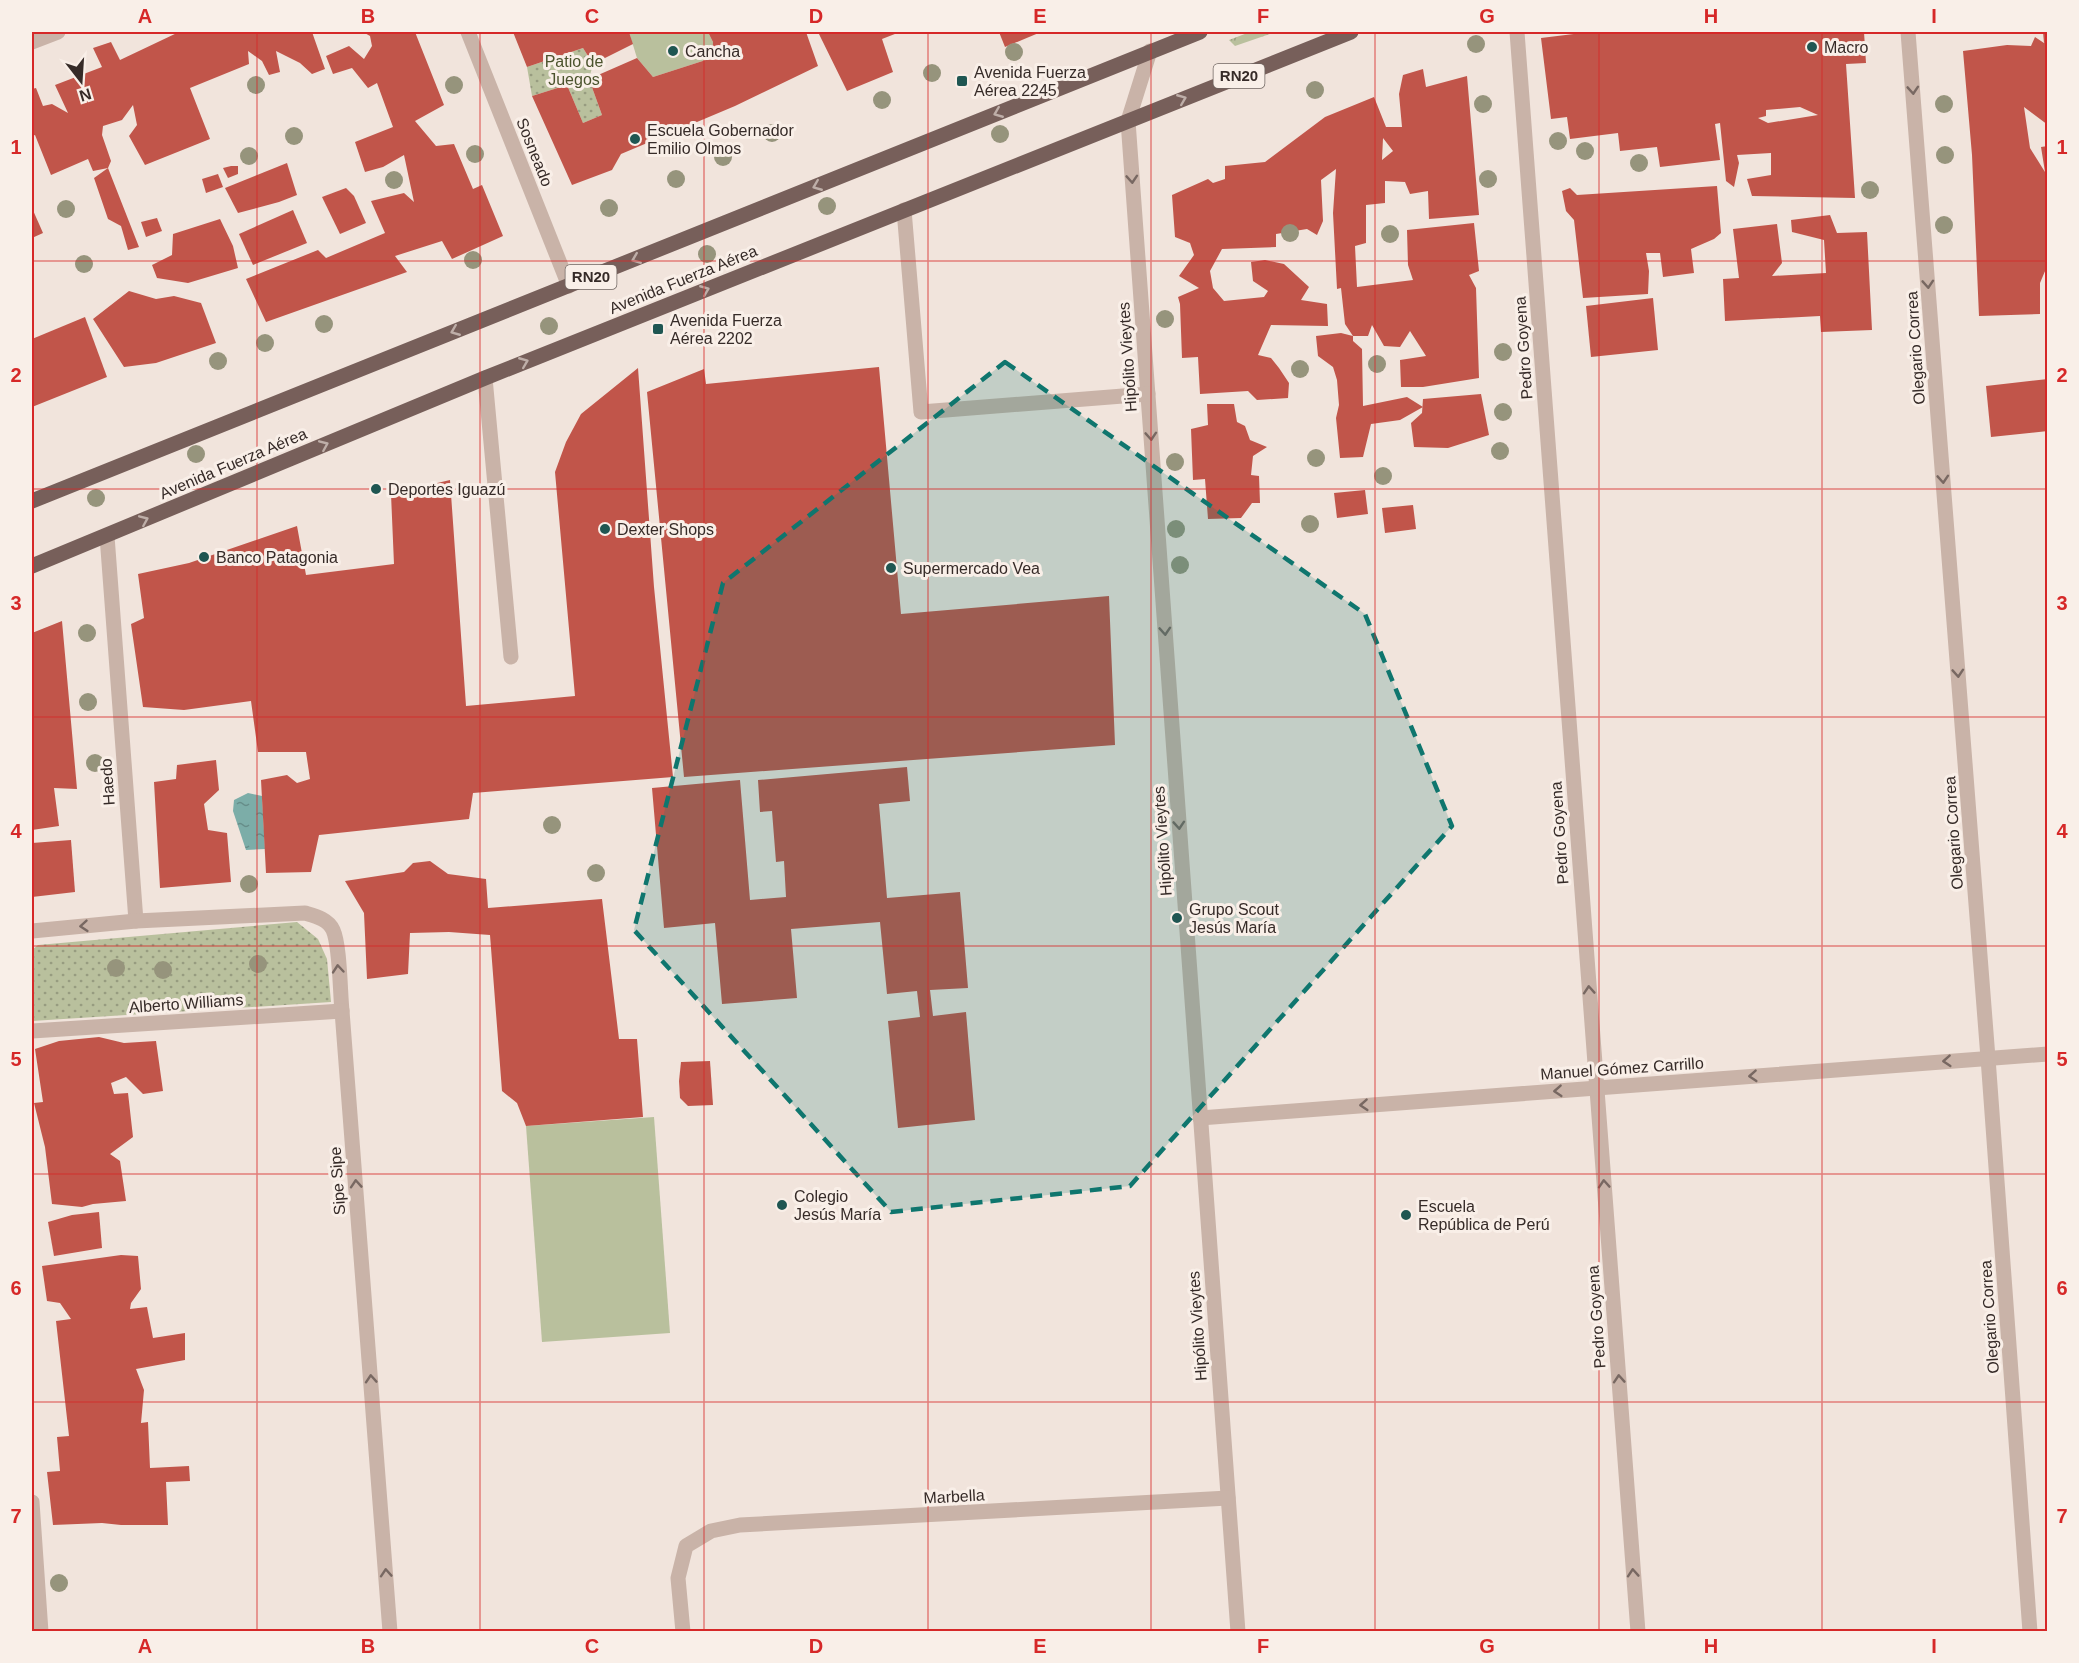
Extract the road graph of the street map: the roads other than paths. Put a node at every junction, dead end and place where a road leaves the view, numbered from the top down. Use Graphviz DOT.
graph roads {
  1 [pos="58,32"];
  2 [pos="468,32"];
  3 [pos="1200,32"];
  4 [pos="1350,32"];
  5 [pos="1517,32"];
  6 [pos="1908,32"];
  7 [pos="32,42"];
  8 [pos="1150,51"];
  9 [pos="1128,121"];
  10 [pos="904,210"];
  11 [pos="569,286"];
  12 [pos="484,378"];
  13 [pos="1148,394"];
  14 [pos="32,501"];
  15 [pos="107,536"];
  16 [pos="32,566"];
  17 [pos="511,657"];
  18 [pos="136,921"];
  19 [pos="32,931"];
  20 [pos="342,1011"];
  21 [pos="32,1031"];
  22 [pos="2048,1054"];
  23 [pos="1988,1058"];
  24 [pos="1597,1088"];
  25 [pos="1200,1118"];
  26 [pos="1228,1498"];
  27 [pos="32,1502"];
  28 [pos="41,1632"];
  29 [pos="390,1632"];
  30 [pos="682,1632"];
  31 [pos="1238,1632"];
  32 [pos="1638,1632"];
  33 [pos="2030,1632"];
  1 -- 7 [label="street"];
  2 -- 11 [label="street, Sosneado"];
  3 -- 8 [label="main road, RN20"];
  9 -- 4 [label="main road, Avenida Fuerza Aérea / RN20, one-way"];
  24 -- 5 [label="street, Pedro Goyena, one-way"];
  6 -- 23 [label="street, Olegario Correa, one-way"];
  8 -- 9 [label="street"];
  8 -- 11 [label="main road, RN20, one-way"];
  9 -- 10 [label="main road, Avenida Fuerza Aérea / RN20"];
  9 -- 13 [label="street, Hipólito Vieytes, one-way"];
  12 -- 10 [label="main road, Avenida Fuerza Aérea / RN20, one-way"];
  10 -- 13 [label="street"];
  11 -- 14 [label="main road, RN20, one-way"];
  15 -- 12 [label="main road, Avenida Fuerza Aérea / RN20, one-way"];
  12 -- 17 [label="street"];
  13 -- 25 [label="street, Hipólito Vieytes, one-way"];
  15 -- 16 [label="main road, Avenida Fuerza Aérea / RN20"];
  15 -- 18 [label="street, Haedo"];
  18 -- 19 [label="street, one-way"];
  20 -- 18 [label="street, Sipe Sipe, one-way"];
  20 -- 21 [label="street, Alberto Williams"];
  29 -- 20 [label="street, Sipe Sipe, one-way"];
  22 -- 23 [label="street, Manuel Gómez Carrillo"];
  23 -- 24 [label="street, Manuel Gómez Carrillo, one-way"];
  23 -- 33 [label="street, Olegario Correa"];
  24 -- 25 [label="street, Manuel Gómez Carrillo, one-way"];
  32 -- 24 [label="street, Pedro Goyena, one-way"];
  25 -- 26 [label="street, Hipólito Vieytes"];
  26 -- 30 [label="street, Marbella"];
  26 -- 31 [label="street, Hipólito Vieytes"];
  27 -- 28 [label="street"];
}
